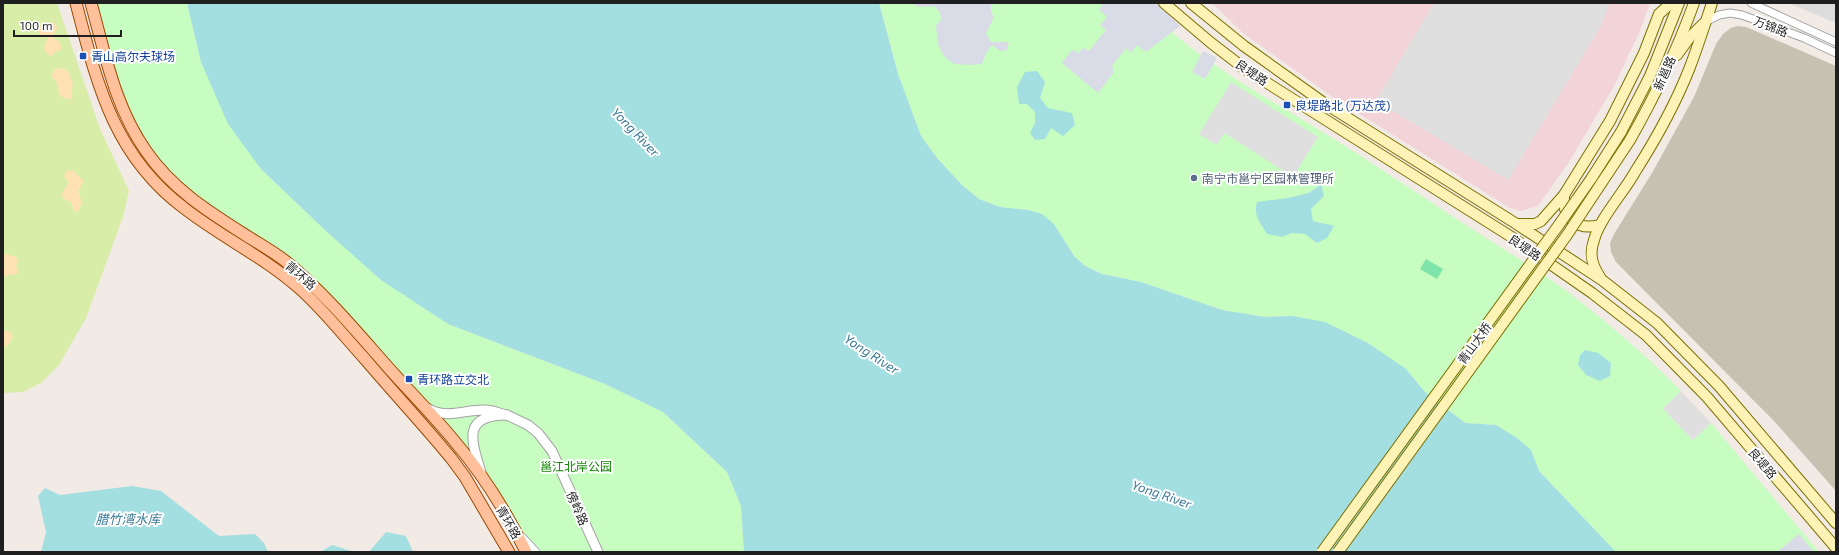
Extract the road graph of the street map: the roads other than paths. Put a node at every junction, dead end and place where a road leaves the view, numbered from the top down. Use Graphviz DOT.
graph roads {
  1 [pos="76,3"];
  2 [pos="91,3"];
  3 [pos="1164,3"];
  4 [pos="1191,3"];
  5 [pos="1200,3"];
  6 [pos="1662,3"];
  7 [pos="1671,3"];
  8 [pos="1678,3"];
  9 [pos="1694,3"];
  10 [pos="1712,3"];
  11 [pos="1751,3"];
  12 [pos="1659,14"];
  13 [pos="1214,22"];
  14 [pos="1705,22"];
  15 [pos="1836,42"];
  16 [pos="1662,48"];
  17 [pos="1836,53"];
  18 [pos="1667,67"];
  19 [pos="1621,132"];
  20 [pos="1630,140"];
  21 [pos="1564,195"];
  22 [pos="1472,196"];
  23 [pos="1465,208"];
  24 [pos="1515,223"];
  25 [pos="1600,225"];
  26 [pos="1602,280"];
  27 [pos="421,405"];
  28 [pos="507,415"];
  29 [pos="482,477"];
  30 [pos="1836,523"];
  31 [pos="514,527"];
  32 [pos="1836,548"];
  33 [pos="509,552"];
  34 [pos="526,552"];
  35 [pos="536,552"];
  36 [pos="598,552"];
  37 [pos="1322,552"];
  38 [pos="1338,552"];
  1 -- 33 [label="main road, 青环路"];
  2 -- 27 [label="main road, 青环路"];
  3 -- 23 [label="main road, 良堤路"];
  4 -- 13 [label="main road, 良堤路"];
  5 -- 13 [label="main road"];
  6 -- 12 [label="street"];
  7 -- 12 [label="main road"];
  8 -- 16 [label="main road, 新邕路"];
  9 -- 18 [label="main road, 新邕路"];
  10 -- 14 [label="main road"];
  11 -- 15 [label="street, 万锦路"];
  12 -- 16 [label="main road"];
  12 -- 21 [label="main road"];
  13 -- 22 [label="main road, 良堤路"];
  14 -- 17 [label="street, 万锦路"];
  14 -- 18 [label="main road"];
  14 -- 25 [label="main road"];
  16 -- 19 [label="main road, 新邕路"];
  18 -- 20 [label="main road, 新邕路"];
  19 -- 37 [label="main road, 青山大桥, bridge"];
  20 -- 38 [label="main road, 青山大桥, bridge"];
  21 -- 24 [label="main road"];
  21 -- 25 [label="main road"];
  22 -- 23 [label="main road"];
  22 -- 24 [label="main road, 良堤路"];
  23 -- 32 [label="main road, 良堤路"];
  24 -- 26 [label="main road, 良堤路"];
  25 -- 26 [label="main road"];
  26 -- 30 [label="main road, 良堤路"];
  27 -- 28 [label="street, 傍岭路"];
  27 -- 29 [label="main road, 青环路"];
  28 -- 29 [label="street"];
  28 -- 36 [label="street, 傍岭路"];
  29 -- 31 [label="main road, 青环路"];
  31 -- 34 [label="main road, 青环路"];
  31 -- 35 [label="street"];
}
